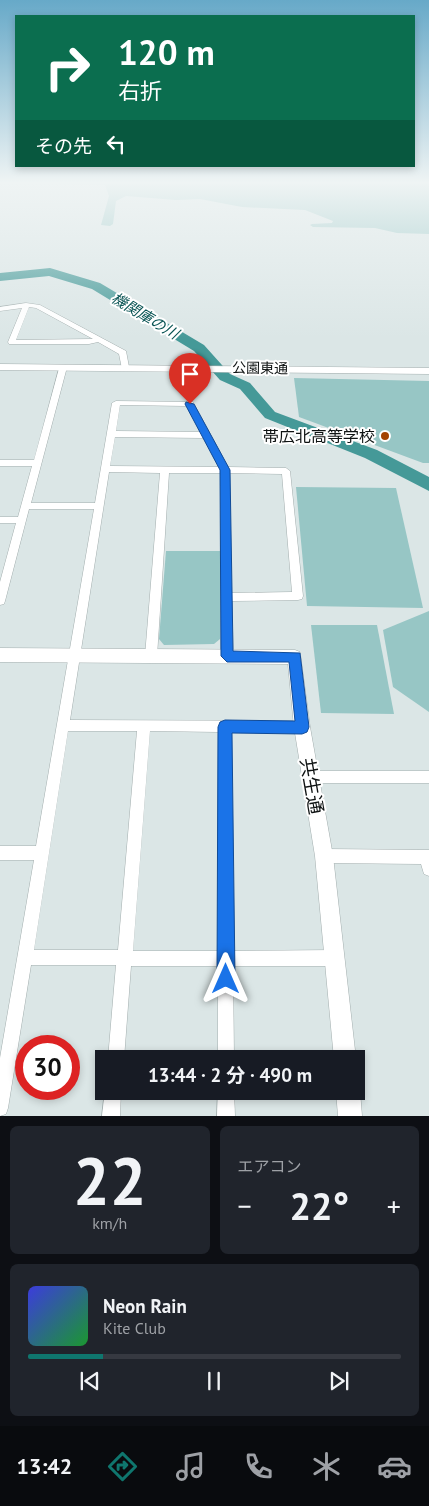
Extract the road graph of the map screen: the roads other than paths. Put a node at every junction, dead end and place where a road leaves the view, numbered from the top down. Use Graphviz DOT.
graph roads {
  1 [pos="26,305"];
  2 [pos="0,309"];
  3 [pos="99,340"];
  4 [pos="0,367"];
  5 [pos="62,367"];
  6 [pos="125,367"];
  7 [pos="429,371"];
  8 [pos="111,434"];
  9 [pos="207,434"];
  10 [pos="0,463"];
  11 [pos="37,463"];
  12 [pos="106,469"];
  13 [pos="165,469"];
  14 [pos="225,470"];
  15 [pos="26,506"];
  16 [pos="100,506"];
  17 [pos="0,520"];
  18 [pos="22,520"];
  19 [pos="227,597"];
  20 [pos="0,601"];
  21 [pos="0,655"];
  22 [pos="75,655"];
  23 [pos="150,656"];
  24 [pos="227,656"];
  25 [pos="64,725"];
  26 [pos="144,726"];
  27 [pos="225,727"];
  28 [pos="302,727"];
  29 [pos="310,777"];
  30 [pos="429,777"];
  31 [pos="0,853"];
  32 [pos="41,853"];
  33 [pos="324,856"];
  34 [pos="428,861"];
  35 [pos="25,957"];
  36 [pos="124,958"];
  37 [pos="336,958"];
  38 [pos="226,959"];
  39 [pos="117,1050"];
  40 [pos="226,1050"];
  41 [pos="344,1050"];
  42 [pos="112,1100"];
  43 [pos="226,1100"];
  44 [pos="349,1100"];
  45 [pos="0,1108"];
  46 [pos="111,1116"];
  47 [pos="226,1116"];
  48 [pos="350,1116"];
  1 -- 2 [label="street"];
  1 -- 3 [label="street"];
  1 -- 3 [label="street"];
  3 -- 6 [label="street"];
  4 -- 5 [label="street, 公園東通"];
  5 -- 6 [label="street, 公園東通"];
  5 -- 11 [label="street"];
  6 -- 7 [label="street, 公園東通"];
  8 -- 9 [label="street"];
  8 -- 9 [label="street"];
  8 -- 12 [label="street"];
  9 -- 14 [label="street"];
  10 -- 11 [label="street"];
  11 -- 15 [label="street"];
  12 -- 13 [label="street"];
  12 -- 16 [label="street"];
  13 -- 14 [label="street"];
  13 -- 23 [label="street"];
  14 -- 19 [label="street"];
  14 -- 19 [label="street"];
  15 -- 16 [label="street"];
  15 -- 18 [label="street"];
  16 -- 22 [label="street"];
  17 -- 18 [label="street"];
  18 -- 20 [label="street"];
  19 -- 24 [label="street"];
  21 -- 22 [label="street, 共生通"];
  22 -- 23 [label="street, 共生通"];
  22 -- 25 [label="street"];
  23 -- 24 [label="street, 共生通"];
  24 -- 28 [label="street, 共生通"];
  25 -- 26 [label="street"];
  25 -- 32 [label="street"];
  26 -- 27 [label="street"];
  26 -- 36 [label="street"];
  27 -- 28 [label="street"];
  27 -- 38 [label="street"];
  28 -- 29 [label="street, 共生通"];
  29 -- 30 [label="street"];
  29 -- 33 [label="street, 共生通"];
  31 -- 32 [label="street"];
  32 -- 35 [label="street"];
  33 -- 34 [label="street"];
  33 -- 37 [label="street, 共生通"];
  35 -- 36 [label="street"];
  35 -- 45 [label="street"];
  36 -- 38 [label="street"];
  36 -- 39 [label="street"];
  37 -- 38 [label="street"];
  37 -- 41 [label="street, 共生通"];
  38 -- 40 [label="street"];
  42 -- 46 [label="street"];
  43 -- 47 [label="street"];
  44 -- 48 [label="street"];
}
